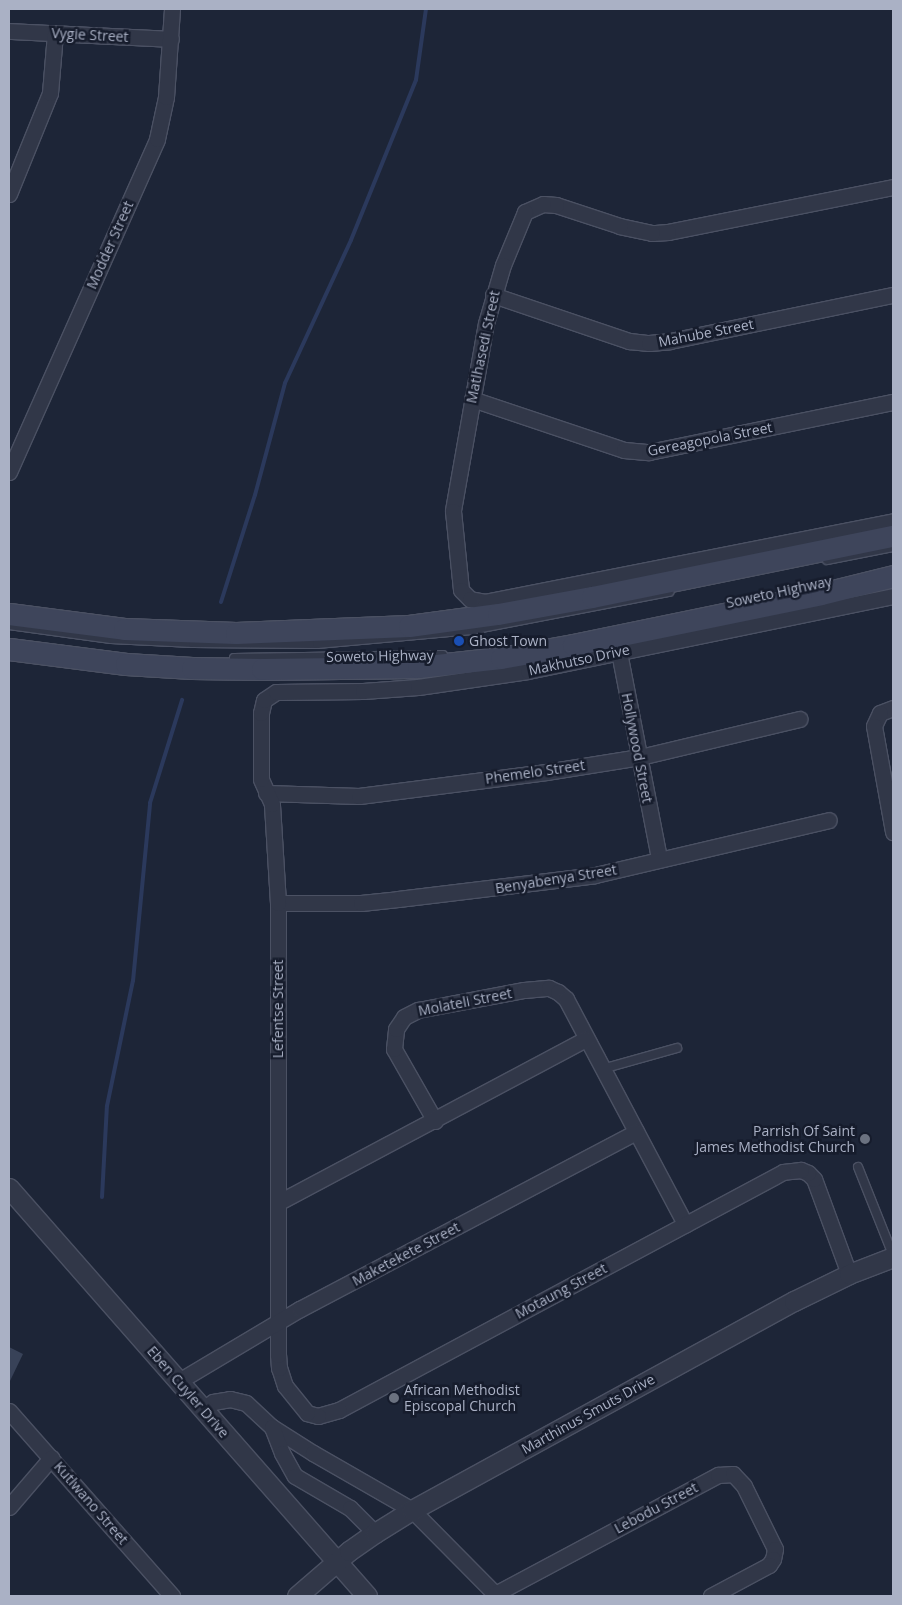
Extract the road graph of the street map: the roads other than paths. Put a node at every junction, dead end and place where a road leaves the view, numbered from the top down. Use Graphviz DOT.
graph roads {
  1 [pos="172,9"];
  2 [pos="9,31"];
  3 [pos="55,33"];
  4 [pos="171,39"];
  5 [pos="893,187"];
  6 [pos="9,194"];
  7 [pos="493,295"];
  8 [pos="893,295"];
  9 [pos="472,399"];
  10 [pos="893,402"];
  11 [pos="13,454"];
  12 [pos="9,472"];
  13 [pos="893,521"];
  14 [pos="893,536"];
  15 [pos="893,547"];
  16 [pos="822,561"];
  17 [pos="893,576"];
  18 [pos="682,590"];
  19 [pos="893,596"];
  20 [pos="9,614"];
  21 [pos="9,625"];
  22 [pos="617,644"];
  23 [pos="13,645"];
  24 [pos="98,651"];
  25 [pos="455,654"];
  26 [pos="221,658"];
  27 [pos="264,700"];
  28 [pos="893,708"];
  29 [pos="800,719"];
  30 [pos="640,757"];
  31 [pos="889,787"];
  32 [pos="266,793"];
  33 [pos="829,820"];
  34 [pos="893,832"];
  35 [pos="659,860"];
  36 [pos="278,903"];
  37 [pos="586,1039"];
  38 [pos="677,1048"];
  39 [pos="602,1068"];
  40 [pos="435,1120"];
  41 [pos="636,1132"];
  42 [pos="858,1167"];
  43 [pos="10,1193"];
  44 [pos="279,1202"];
  45 [pos="685,1224"];
  46 [pos="893,1256"];
  47 [pos="850,1274"];
  48 [pos="278,1321"];
  49 [pos="179,1381"];
  50 [pos="203,1409"];
  51 [pos="9,1411"];
  52 [pos="272,1427"];
  53 [pos="51,1458"];
  54 [pos="9,1507"];
  55 [pos="412,1510"];
  56 [pos="375,1532"];
  57 [pos="336,1562"];
  58 [pos="496,1595"];
  59 [pos="172,1596"];
  60 [pos="297,1596"];
  61 [pos="367,1596"];
  62 [pos="711,1596"];
  1 -- 4 [label="street, Modder Street"];
  2 -- 3 [label="street, Vygie Street"];
  3 -- 4 [label="street, Vygie Street"];
  3 -- 6 [label="street"];
  4 -- 11 [label="street, Modder Street"];
  5 -- 7 [label="street, Matlhasedi Street"];
  7 -- 8 [label="street, Mahube Street"];
  7 -- 9 [label="street, Matlhasedi Street"];
  9 -- 10 [label="street, Gereagopola Street"];
  9 -- 13 [label="street, Matlhasedi Street"];
  11 -- 12 [label="street, Modder Street"];
  14 -- 20 [label="main road, Soweto Highway"];
  15 -- 16 [label="lane, Soweto Highway"];
  17 -- 22 [label="main road, Soweto Highway"];
  18 -- 21 [label="lane, Soweto Highway"];
  19 -- 22 [label="street, Makhutso Drive"];
  22 -- 23 [label="main road, Soweto Highway"];
  22 -- 27 [label="street, Makhutso Drive"];
  22 -- 30 [label="street, Hollywood Street"];
  23 -- 24 [label="lane, Soweto Highway"];
  25 -- 26 [label="lane, Soweto Highway"];
  27 -- 32 [label="street, Lefentse Street"];
  28 -- 31 [label="street"];
  29 -- 30 [label="street, Phemelo Street"];
  30 -- 32 [label="street, Phemelo Street"];
  30 -- 35 [label="street, Hollywood Street"];
  31 -- 34 [label="street"];
  32 -- 36 [label="street, Lefentse Street"];
  33 -- 35 [label="street, Benyabenya Street"];
  35 -- 36 [label="street, Benyabenya Street"];
  36 -- 44 [label="street, Lefentse Street"];
  37 -- 39 [label="street, Molateli Street"];
  37 -- 40 [label="street"];
  37 -- 40 [label="street, Molateli Street"];
  38 -- 39 [label="lane"];
  39 -- 41 [label="street, Molateli Street"];
  40 -- 44 [label="street"];
  41 -- 45 [label="street, Molateli Street"];
  41 -- 48 [label="street, Maketekete Street"];
  42 -- 46 [label="lane"];
  43 -- 49 [label="street, Eben Cuyler Drive"];
  44 -- 48 [label="street, Lefentse Street"];
  45 -- 47 [label="street, Motaung Street"];
  45 -- 48 [label="street, Motaung Street"];
  46 -- 47 [label="street, Marthinus Smuts Drive"];
  47 -- 55 [label="street, Marthinus Smuts Drive"];
  48 -- 49 [label="street, Maketekete Street"];
  49 -- 50 [label="street, Eben Cuyler Drive"];
  50 -- 52 [label="street"];
  50 -- 57 [label="street, Eben Cuyler Drive"];
  51 -- 53 [label="street, Kutlwano Street"];
  52 -- 55 [label="street"];
  52 -- 56 [label="street"];
  53 -- 54 [label="street"];
  53 -- 59 [label="street, Kutlwano Street"];
  55 -- 56 [label="street, Marthinus Smuts Drive"];
  55 -- 58 [label="street"];
  56 -- 57 [label="street, Marthinus Smuts Drive"];
  57 -- 60 [label="street, Marthinus Smuts Drive"];
  57 -- 61 [label="street, Eben Cuyler Drive"];
  58 -- 62 [label="street, Lebodu Street"];
}
